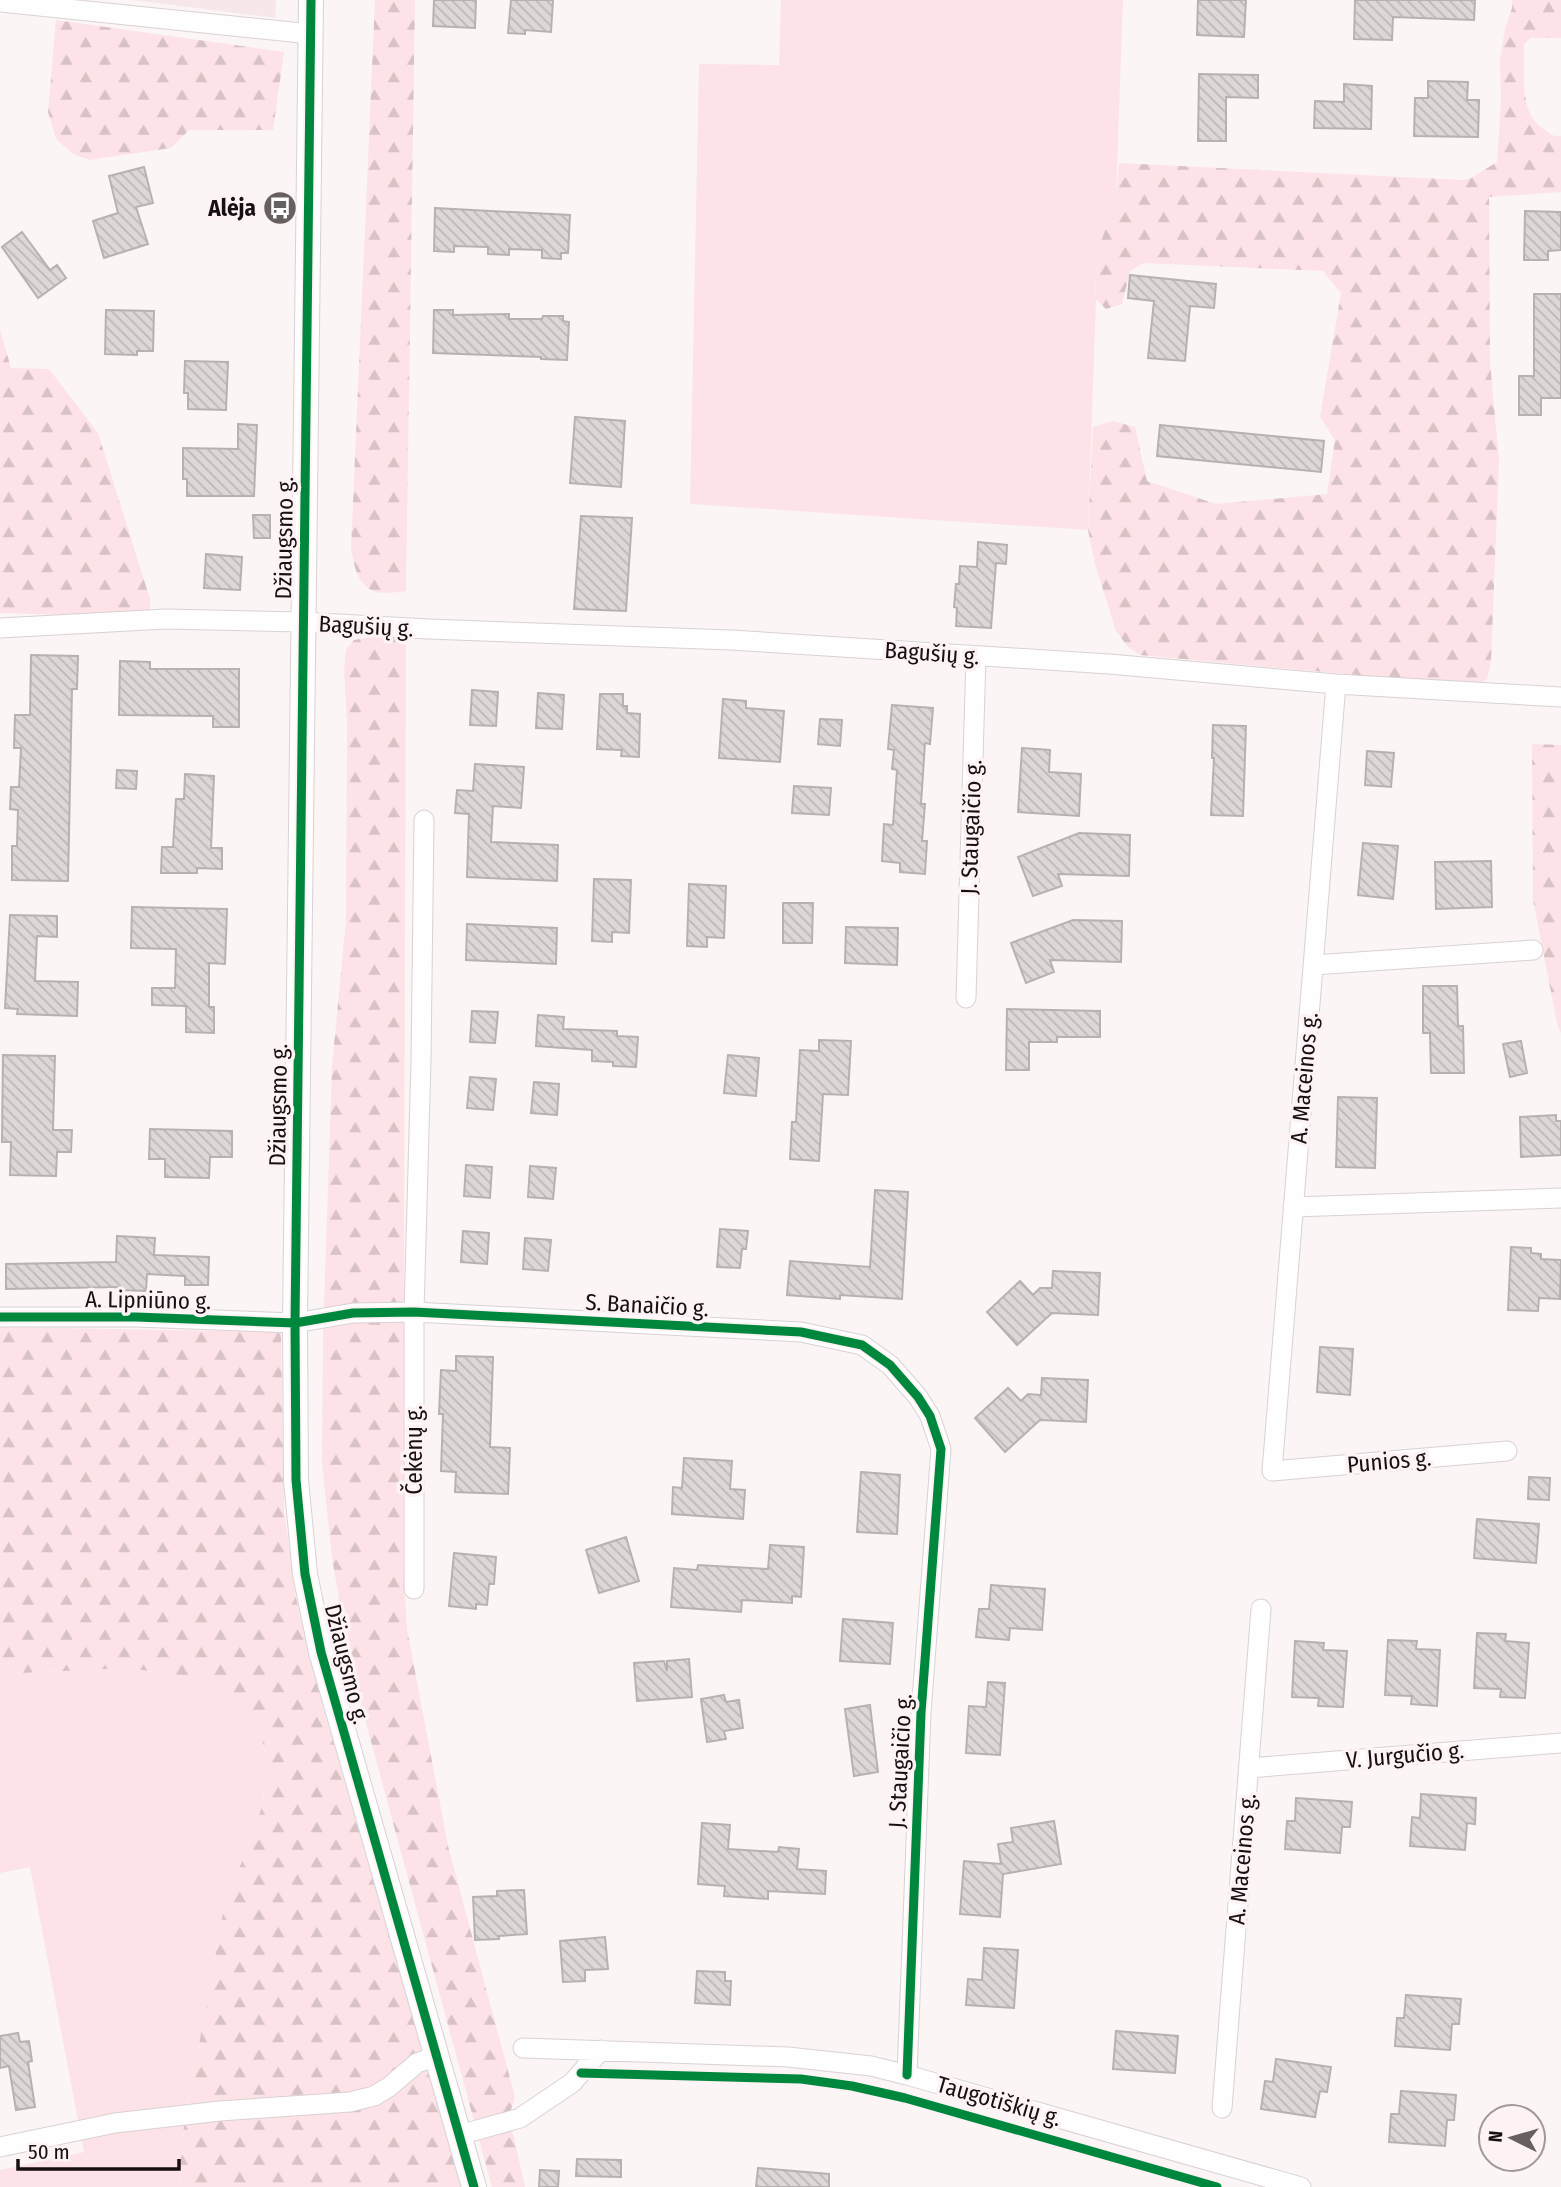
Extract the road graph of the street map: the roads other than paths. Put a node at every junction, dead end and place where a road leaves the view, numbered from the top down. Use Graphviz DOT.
graph roads {
  1 [pos="311,0"];
  2 [pos="0,2"];
  3 [pos="311,34"];
  4 [pos="302,622"];
  5 [pos="0,628"];
  6 [pos="976,656"];
  7 [pos="1336,684"];
  8 [pos="1561,697"];
  9 [pos="424,820"];
  10 [pos="1533,950"];
  11 [pos="1313,965"];
  12 [pos="965,998"];
  13 [pos="1561,1198"];
  14 [pos="1293,1207"];
  15 [pos="414,1312"];
  16 [pos="0,1317"];
  17 [pos="295,1323"];
  18 [pos="941,1449"];
  19 [pos="1507,1451"];
  20 [pos="1272,1471"];
  21 [pos="414,1589"];
  22 [pos="1261,1609"];
  23 [pos="1561,1743"];
  24 [pos="1250,1768"];
  25 [pos="523,2048"];
  26 [pos="601,2050"];
  27 [pos="437,2056"];
  28 [pos="907,2075"];
  29 [pos="1222,2109"];
  30 [pos="459,2135"];
  31 [pos="0,2147"];
  32 [pos="1278,2184"];
  33 [pos="474,2187"];
  34 [pos="1301,2187"];
  1 -- 3 [label="street, Džiaugsmo g."];
  2 -- 3 [label="street"];
  3 -- 4 [label="street, Džiaugsmo g."];
  4 -- 5 [label="street, Bagušių g."];
  4 -- 6 [label="street, Bagušių g."];
  4 -- 17 [label="street, Džiaugsmo g."];
  6 -- 7 [label="street, Bagušių g."];
  6 -- 12 [label="street, J. Staugaičio g."];
  7 -- 8 [label="street, Bagušių g."];
  7 -- 11 [label="street, A. Maceinos g."];
  9 -- 15 [label="street"];
  10 -- 11 [label="street"];
  11 -- 14 [label="street, A. Maceinos g."];
  13 -- 14 [label="street"];
  14 -- 20 [label="street, A. Maceinos g."];
  15 -- 17 [label="street, S. Banaičio g."];
  15 -- 18 [label="street, S. Banaičio g."];
  15 -- 21 [label="street, Čekėnų g."];
  16 -- 17 [label="street, A. Lipniūno g."];
  17 -- 27 [label="street, Džiaugsmo g."];
  18 -- 28 [label="street, J. Staugaičio g."];
  19 -- 20 [label="street, Punios g."];
  22 -- 24 [label="street, A. Maceinos g."];
  23 -- 24 [label="street, V. Jurgučio g."];
  24 -- 29 [label="street, A. Maceinos g."];
  25 -- 26 [label="street, Taugotiškių g."];
  26 -- 28 [label="street, Taugotiškių g."];
  26 -- 30 [label="street"];
  27 -- 30 [label="street, Džiaugsmo g."];
  27 -- 31 [label="street"];
  28 -- 32 [label="street, Taugotiškių g."];
  30 -- 33 [label="street, Džiaugsmo g."];
  32 -- 34 [label="street, Taugotiškių g."];
}
